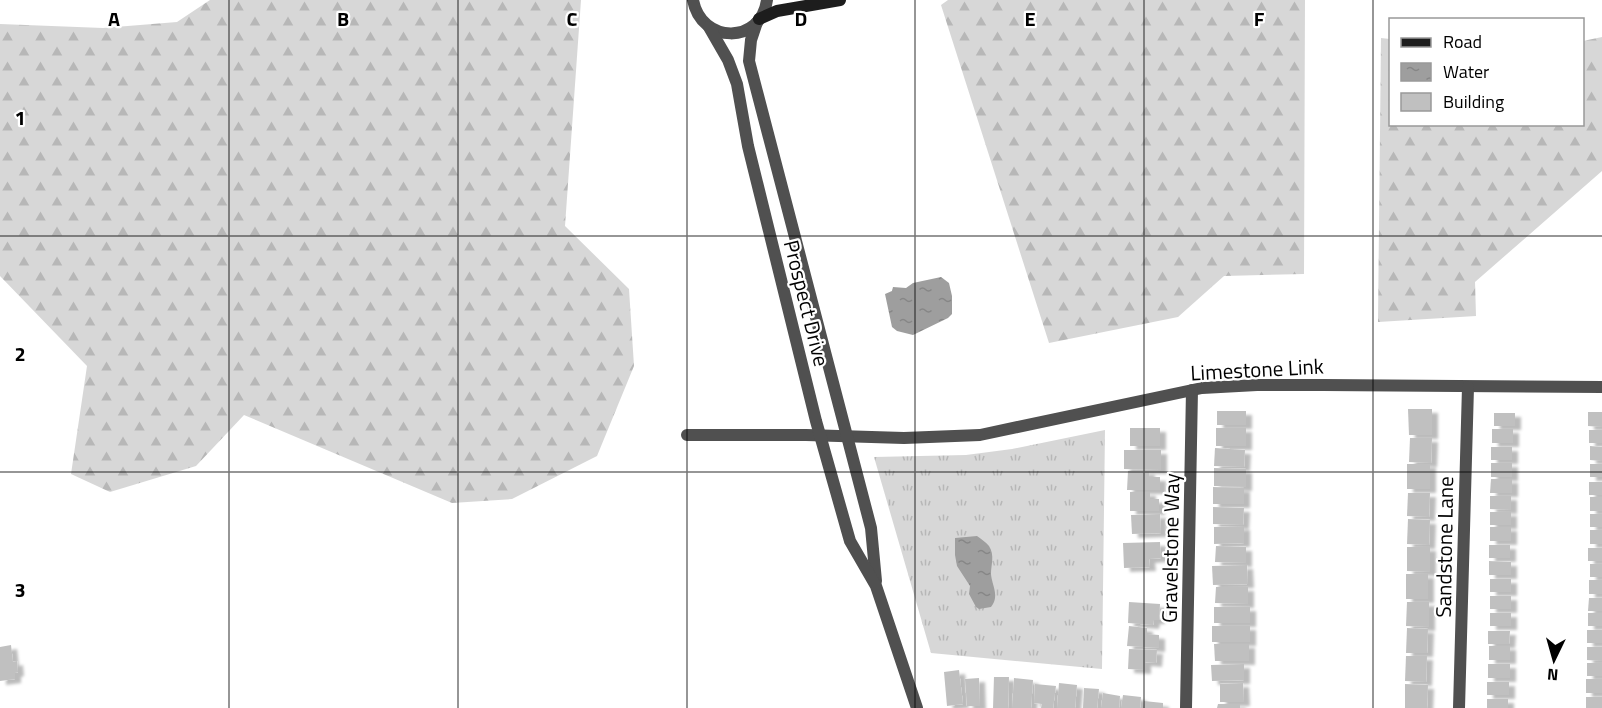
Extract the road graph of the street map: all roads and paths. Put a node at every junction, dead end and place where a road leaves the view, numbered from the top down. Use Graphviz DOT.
graph roads {
  1 [pos="693,0"];
  2 [pos="767,0"];
  3 [pos="840,0"];
  4 [pos="758,21"];
  5 [pos="709,27"];
  6 [pos="1468,387"];
  7 [pos="1602,387"];
  8 [pos="1192,390"];
  9 [pos="687,435"];
  10 [pos="821,436"];
  11 [pos="847,436"];
  12 [pos="876,585"];
  13 [pos="917,708"];
  14 [pos="1186,708"];
  15 [pos="1460,708"];
  1 -- 5 [label="street, Prospect Drive"];
  2 -- 4 [label="street, Prospect Drive"];
  3 -- 4 [label="main road"];
  4 -- 5 [label="street"];
  4 -- 11 [label="street, Prospect Drive"];
  5 -- 10 [label="street, Prospect Drive"];
  6 -- 7 [label="street, Limestone Link"];
  6 -- 8 [label="street, Limestone Link"];
  6 -- 15 [label="street, Sandstone Lane"];
  8 -- 11 [label="street, Limestone Link"];
  8 -- 14 [label="street, Gravelstone Way"];
  9 -- 10 [label="street, Limestone Link"];
  10 -- 11 [label="street, Limestone Link"];
  10 -- 12 [label="street, Prospect Drive"];
  11 -- 12 [label="street, Prospect Drive"];
  12 -- 13 [label="street, Prospect Drive"];
}
